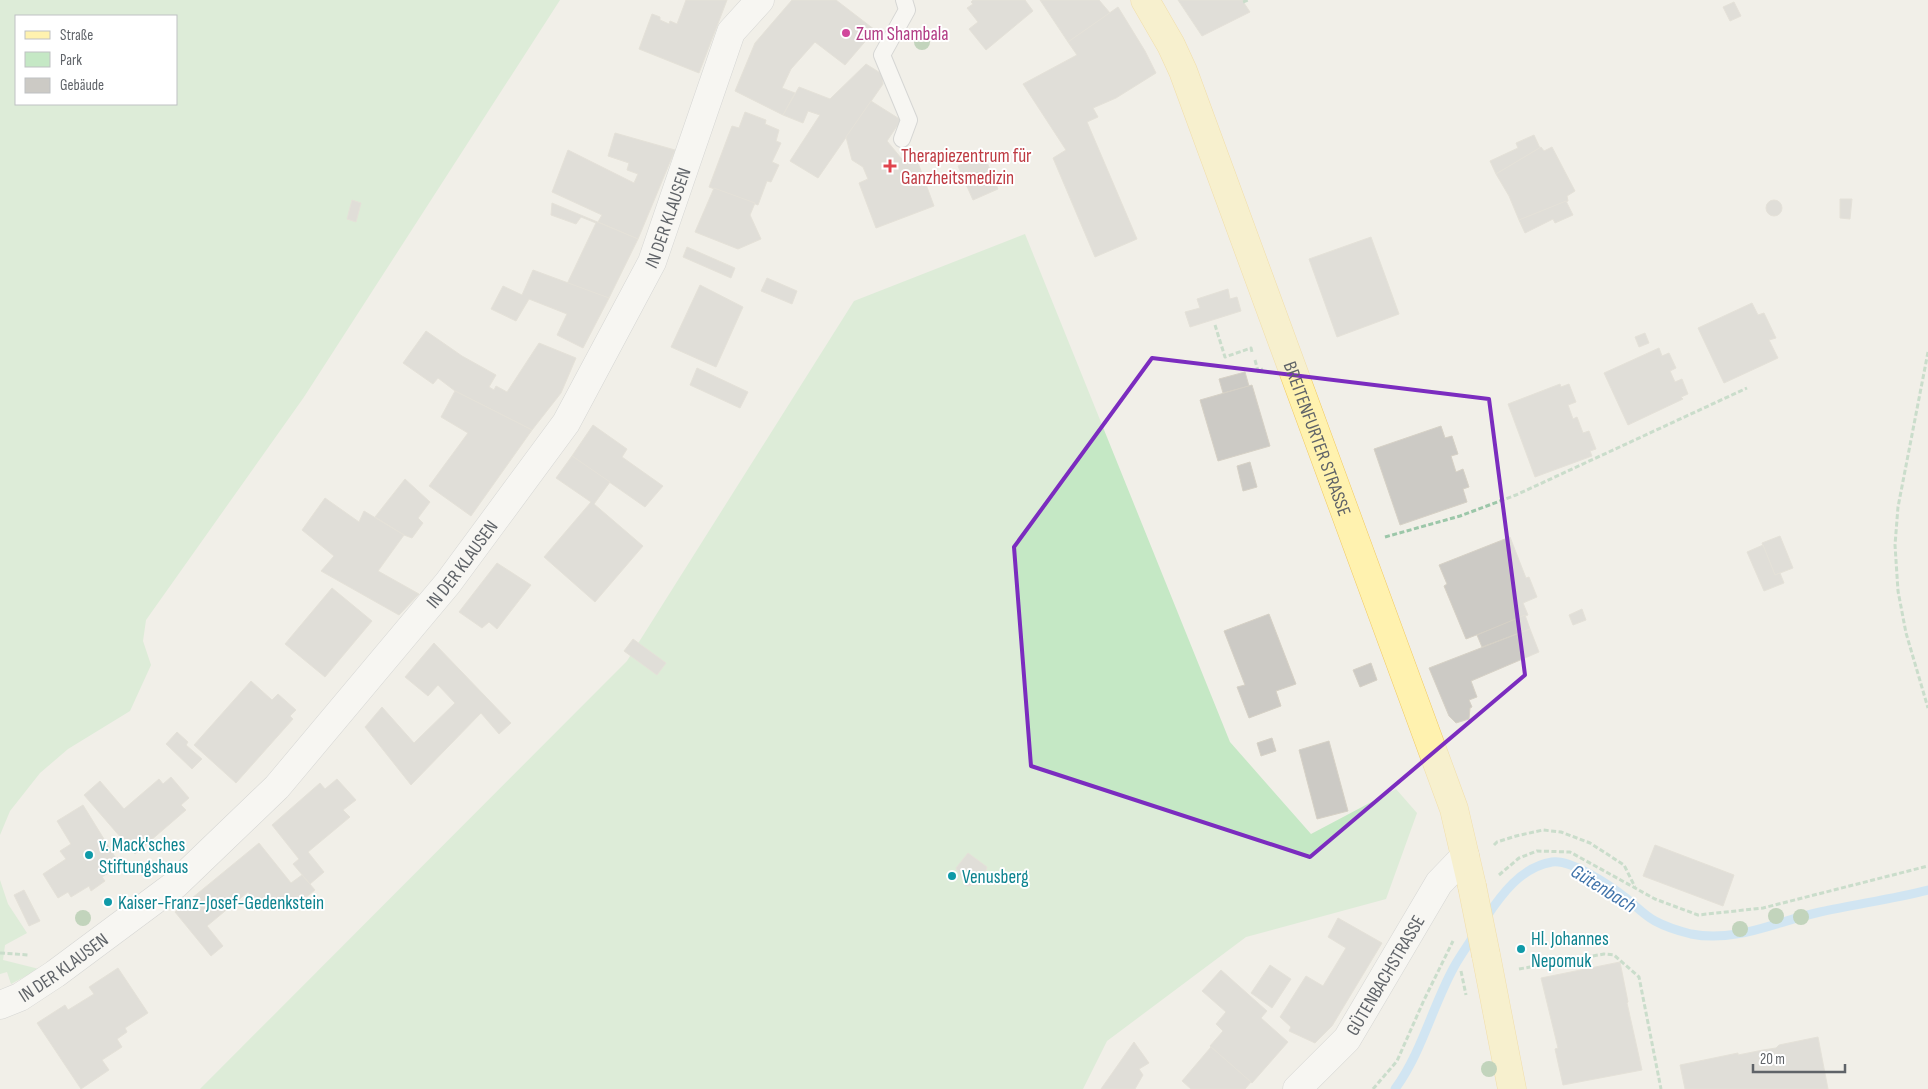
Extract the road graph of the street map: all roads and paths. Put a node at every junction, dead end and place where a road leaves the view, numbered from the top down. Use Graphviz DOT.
graph roads {
  1 [pos="760,0"];
  2 [pos="904,0"];
  3 [pos="1145,0"];
  4 [pos="1248,0"];
  5 [pos="1243,2"];
  6 [pos="902,139"];
  7 [pos="1215,325"];
  8 [pos="1252,352"];
  9 [pos="1928,352"];
  10 [pos="1747,388"];
  11 [pos="1382,538"];
  12 [pos="1928,708"];
  13 [pos="1570,852"];
  14 [pos="1465,856"];
  15 [pos="1928,866"];
  16 [pos="1635,887"];
  17 [pos="1511,970"];
  18 [pos="0,1005"];
  19 [pos="1297,1089"];
  20 [pos="1512,1089"];
  21 [pos="1661,1089"];
  1 -- 18 [label="street, IN DER KLAUSEN"];
  2 -- 6 [label="lane"];
  3 -- 14 [label="main road, BREITENFURTER STRASSE"];
  4 -- 5 [label="path"];
  7 -- 8 [label="path"];
  9 -- 12 [label="path"];
  10 -- 11 [label="path"];
  13 -- 16 [label="path"];
  14 -- 16 [label="path"];
  14 -- 19 [label="street, GÜTENBACHSTRASSE"];
  14 -- 20 [label="main road, BREITENFURTER STRASSE, bridge"];
  15 -- 16 [label="path"];
  17 -- 21 [label="path"];
}
